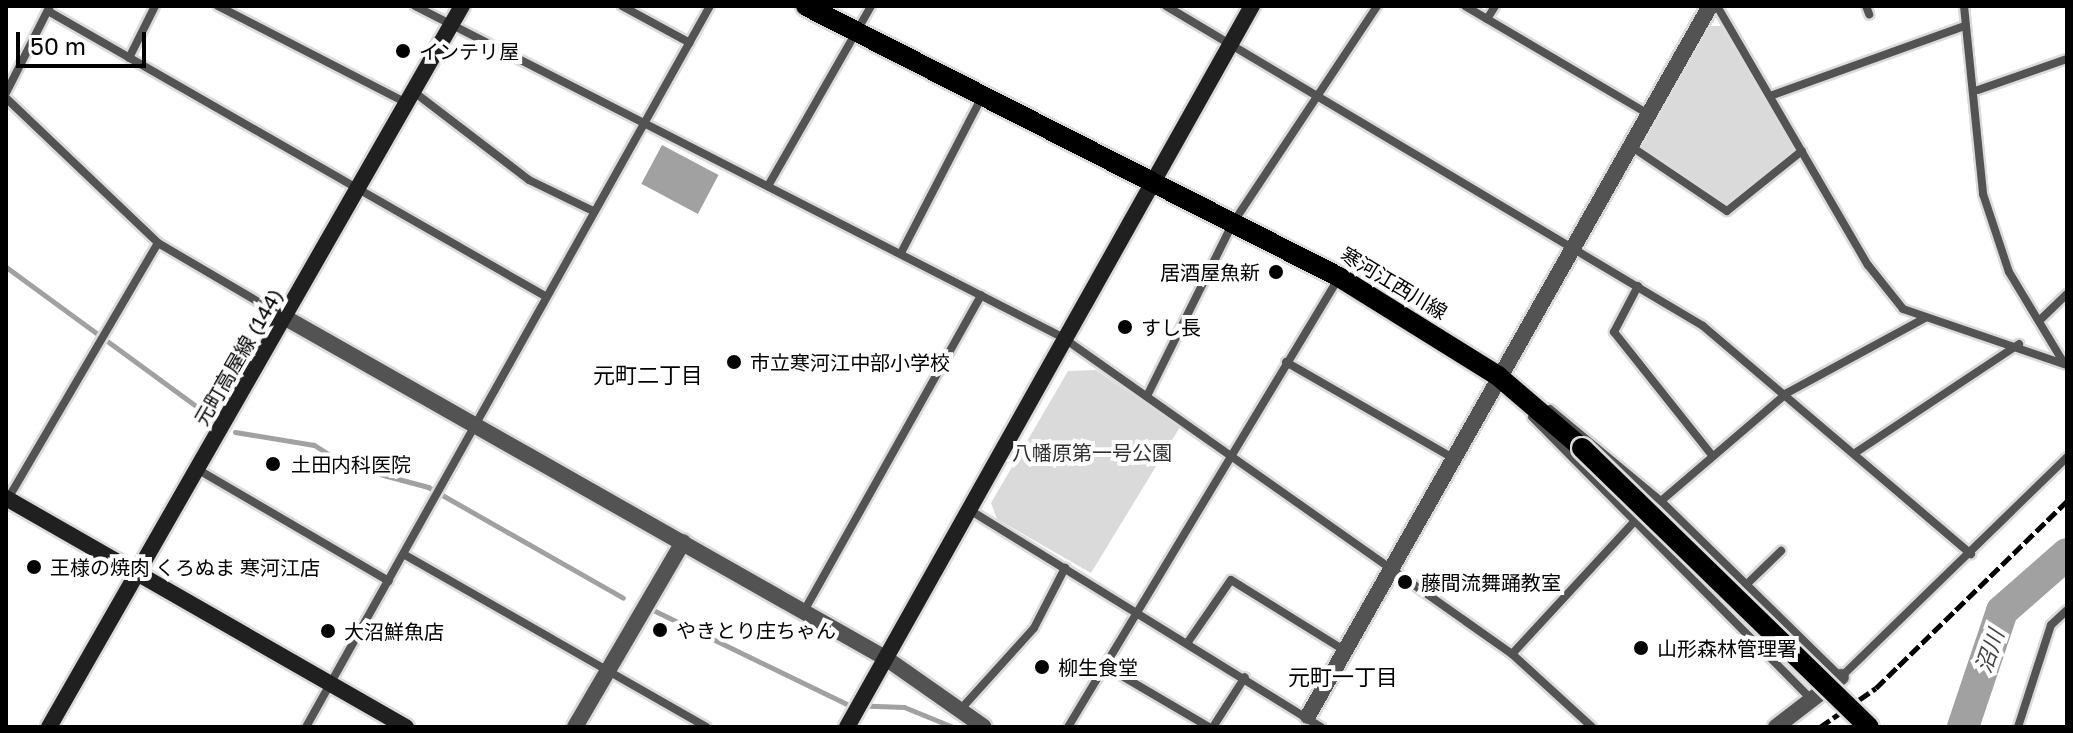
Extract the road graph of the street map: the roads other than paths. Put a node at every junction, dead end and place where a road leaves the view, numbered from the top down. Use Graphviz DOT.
graph roads {
  1 [pos="155,6"];
  2 [pos="218,6"];
  3 [pos="415,6"];
  4 [pos="462,6"];
  5 [pos="622,6"];
  6 [pos="710,6"];
  7 [pos="806,6"];
  8 [pos="871,6"];
  9 [pos="1166,6"];
  10 [pos="1252,6"];
  11 [pos="1377,6"];
  12 [pos="1465,6"];
  13 [pos="1495,6"];
  14 [pos="1710,6"];
  15 [pos="1717,6"];
  16 [pos="1964,6"];
  17 [pos="49,9"];
  18 [pos="1487,19"];
  19 [pos="452,25"];
  20 [pos="1964,26"];
  21 [pos="856,31"];
  22 [pos="1233,41"];
  23 [pos="690,43"];
  24 [pos="129,58"];
  25 [pos="2067,59"];
  26 [pos="1978,90"];
  27 [pos="1323,93"];
  28 [pos="6,96"];
  29 [pos="983,96"];
  30 [pos="1770,96"];
  31 [pos="411,98"];
  32 [pos="1647,113"];
  33 [pos="644,123"];
  34 [pos="1629,145"];
  35 [pos="1802,151"];
  36 [pos="1150,184"];
  37 [pos="768,186"];
  38 [pos="356,193"];
  39 [pos="593,211"];
  40 [pos="1233,223"];
  41 [pos="158,243"];
  42 [pos="1570,245"];
  43 [pos="901,253"];
  44 [pos="1339,277"];
  45 [pos="1638,286"];
  46 [pos="2067,294"];
  47 [pos="981,295"];
  48 [pos="545,296"];
  49 [pos="284,317"];
  50 [pos="1925,318"];
  51 [pos="2039,321"];
  52 [pos="1062,337"];
  53 [pos="2019,344"];
  54 [pos="1286,362"];
  55 [pos="2065,362"];
  56 [pos="1498,376"];
  57 [pos="1787,393"];
  58 [pos="1147,396"];
  59 [pos="476,428"];
  60 [pos="1229,453"];
  61 [pos="1855,453"];
  62 [pos="1712,455"];
  63 [pos="2067,457"];
  64 [pos="1453,458"];
  65 [pos="197,469"];
  66 [pos="7,500"];
  67 [pos="1661,501"];
  68 [pos="967,509"];
  69 [pos="1632,524"];
  70 [pos="683,542"];
  71 [pos="1781,551"];
  72 [pos="1971,554"];
  73 [pos="405,555"];
  74 [pos="1393,567"];
  75 [pos="1065,568"];
  76 [pos="138,572"];
  77 [pos="389,581"];
  78 [pos="1746,585"];
  79 [pos="2067,610"];
  80 [pos="804,611"];
  81 [pos="1135,611"];
  82 [pos="1188,642"];
  83 [pos="1345,651"];
  84 [pos="1512,654"];
  85 [pos="887,659"];
  86 [pos="1105,666"];
  87 [pos="607,672"];
  88 [pos="1245,677"];
  89 [pos="1841,677"];
  90 [pos="331,684"];
  91 [pos="1813,700"];
  92 [pos="960,710"];
  93 [pos="1314,721"];
  94 [pos="850,722"];
  95 [pos="56,725"];
  96 [pos="306,727"];
  97 [pos="406,727"];
  98 [pos="575,727"];
  99 [pos="706,727"];
  100 [pos="984,727"];
  101 [pos="1068,727"];
  102 [pos="1211,727"];
  103 [pos="1592,727"];
  104 [pos="1776,727"];
  105 [pos="1869,727"];
  106 [pos="2018,727"];
  1 -- 24 [label="lane"];
  2 -- 31 [label="lane"];
  3 -- 19 [label="lane"];
  4 -- 19 [label="street, 元町高屋線 (144)"];
  5 -- 23 [label="lane"];
  6 -- 23 [label="lane"];
  7 -- 21 [label="main road, 寒河江西川線"];
  8 -- 21 [label="lane"];
  9 -- 22 [label="lane"];
  10 -- 22 [label="street"];
  11 -- 27 [label="lane"];
  12 -- 18 [label="lane"];
  13 -- 18 [label="lane"];
  14 -- 32 [label="street"];
  15 -- 30 [label="lane"];
  16 -- 20 [label="lane"];
  17 -- 24 [label="lane"];
  17 -- 28 [label="lane"];
  18 -- 32 [label="lane"];
  19 -- 31 [label="street, 元町高屋線 (144)"];
  19 -- 33 [label="lane"];
  20 -- 26 [label="lane"];
  20 -- 30 [label="lane"];
  21 -- 29 [label="main road, 寒河江西川線"];
  21 -- 37 [label="lane"];
  22 -- 27 [label="lane"];
  22 -- 36 [label="street"];
  23 -- 33 [label="lane"];
  24 -- 38 [label="lane"];
  25 -- 26 [label="lane"];
  26 -- 51 [label="lane"];
  27 -- 40 [label="lane"];
  27 -- 42 [label="lane"];
  28 -- 41 [label="lane"];
  29 -- 36 [label="main road, 寒河江西川線"];
  29 -- 43 [label="lane"];
  30 -- 35 [label="lane"];
  31 -- 38 [label="street, 元町高屋線 (144)"];
  31 -- 39 [label="lane"];
  32 -- 34 [label="street"];
  33 -- 37 [label="lane"];
  33 -- 39 [label="lane"];
  34 -- 35 [label="lane"];
  34 -- 42 [label="street"];
  35 -- 50 [label="lane"];
  36 -- 40 [label="main road, 寒河江西川線"];
  36 -- 52 [label="street"];
  37 -- 43 [label="lane"];
  38 -- 48 [label="lane"];
  38 -- 49 [label="street, 元町高屋線 (144)"];
  39 -- 48 [label="lane"];
  40 -- 44 [label="main road, 寒河江西川線"];
  40 -- 58 [label="lane"];
  41 -- 49 [label="lane"];
  41 -- 66 [label="lane"];
  42 -- 45 [label="lane"];
  42 -- 56 [label="street"];
  43 -- 47 [label="lane"];
  44 -- 54 [label="lane"];
  44 -- 56 [label="main road, 寒河江西川線"];
  45 -- 57 [label="lane"];
  45 -- 62 [label="lane"];
  46 -- 51 [label="lane"];
  47 -- 52 [label="lane"];
  47 -- 80 [label="lane"];
  48 -- 59 [label="lane"];
  49 -- 59 [label="street"];
  49 -- 65 [label="street, 元町高屋線 (144)"];
  50 -- 53 [label="lane"];
  50 -- 57 [label="lane"];
  51 -- 55 [label="lane"];
  52 -- 58 [label="lane"];
  52 -- 68 [label="street"];
  53 -- 55 [label="lane"];
  53 -- 61 [label="lane"];
  54 -- 60 [label="lane"];
  54 -- 64 [label="lane"];
  56 -- 64 [label="street"];
  56 -- 67 [label="lane"];
  56 -- 69 [label="lane"];
  56 -- 105 [label="main road, 寒河江西川線, bridge"];
  57 -- 61 [label="lane"];
  57 -- 62 [label="lane"];
  58 -- 60 [label="lane"];
  59 -- 70 [label="street"];
  59 -- 73 [label="lane"];
  60 -- 74 [label="lane"];
  60 -- 81 [label="lane"];
  61 -- 72 [label="lane"];
  62 -- 67 [label="lane"];
  63 -- 72 [label="lane"];
  64 -- 74 [label="street"];
  65 -- 76 [label="street, 元町高屋線 (144)"];
  65 -- 77 [label="lane"];
  66 -- 76 [label="street"];
  67 -- 78 [label="lane"];
  68 -- 75 [label="lane"];
  68 -- 85 [label="street"];
  69 -- 84 [label="lane"];
  69 -- 91 [label="lane"];
  70 -- 80 [label="street"];
  70 -- 87 [label="street"];
  71 -- 78 [label="lane"];
  72 -- 89 [label="lane"];
  73 -- 77 [label="lane"];
  73 -- 87 [label="lane"];
  74 -- 83 [label="street"];
  74 -- 84 [label="lane"];
  75 -- 81 [label="lane"];
  75 -- 92 [label="lane"];
  76 -- 90 [label="street"];
  76 -- 95 [label="street, 元町高屋線 (144)"];
  77 -- 90 [label="lane"];
  78 -- 89 [label="lane"];
  79 -- 106 [label="lane"];
  80 -- 85 [label="street"];
  81 -- 82 [label="lane"];
  81 -- 86 [label="lane"];
  82 -- 83 [label="lane"];
  82 -- 88 [label="lane"];
  83 -- 93 [label="street"];
  84 -- 103 [label="lane"];
  85 -- 92 [label="street"];
  85 -- 94 [label="street"];
  86 -- 101 [label="lane"];
  86 -- 102 [label="lane"];
  87 -- 98 [label="street"];
  87 -- 99 [label="lane"];
  88 -- 93 [label="lane"];
  88 -- 102 [label="lane"];
  89 -- 91 [label="street"];
  90 -- 96 [label="lane"];
  90 -- 97 [label="street"];
  91 -- 104 [label="street"];
  92 -- 100 [label="street"];
}
